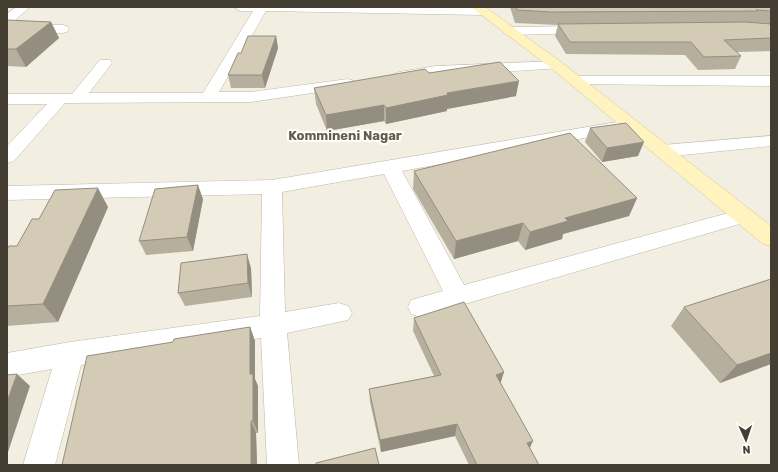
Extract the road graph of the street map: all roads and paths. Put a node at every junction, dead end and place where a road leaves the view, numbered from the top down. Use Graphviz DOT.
graph roads {
  1 [pos="24,7"];
  2 [pos="240,7"];
  3 [pos="262,7"];
  4 [pos="479,9"];
  5 [pos="7,20"];
  6 [pos="7,28"];
  7 [pos="62,29"];
  8 [pos="597,30"];
  9 [pos="510,31"];
  10 [pos="105,63"];
  11 [pos="556,65"];
  12 [pos="382,79"];
  13 [pos="576,81"];
  14 [pos="359,82"];
  15 [pos="771,82"];
  16 [pos="208,97"];
  17 [pos="69,98"];
  18 [pos="7,99"];
  19 [pos="630,124"];
  20 [pos="771,141"];
  21 [pos="663,151"];
  22 [pos="7,157"];
  23 [pos="390,167"];
  24 [pos="272,187"];
  25 [pos="7,193"];
  26 [pos="743,216"];
  27 [pos="771,238"];
  28 [pos="458,296"];
  29 [pos="420,307"];
  30 [pos="339,313"];
  31 [pos="274,326"];
  32 [pos="70,354"];
  33 [pos="7,365"];
  34 [pos="40,465"];
  35 [pos="283,465"];
  1 -- 5 [label="street"];
  2 -- 3 [label="street"];
  3 -- 4 [label="street"];
  3 -- 16 [label="street"];
  4 -- 9 [label="street"];
  6 -- 7 [label="street"];
  8 -- 9 [label="street"];
  9 -- 11 [label="street"];
  10 -- 17 [label="street"];
  11 -- 12 [label="street"];
  11 -- 13 [label="street"];
  13 -- 15 [label="street"];
  13 -- 19 [label="street"];
  14 -- 16 [label="street"];
  16 -- 17 [label="street"];
  17 -- 18 [label="street"];
  17 -- 22 [label="street"];
  19 -- 21 [label="street"];
  19 -- 23 [label="street"];
  20 -- 21 [label="street"];
  21 -- 26 [label="street"];
  23 -- 24 [label="street"];
  23 -- 28 [label="street"];
  24 -- 25 [label="street"];
  24 -- 31 [label="street"];
  26 -- 27 [label="street"];
  26 -- 28 [label="street"];
  28 -- 29 [label="street"];
  30 -- 31 [label="street"];
  31 -- 32 [label="street"];
  31 -- 35 [label="street"];
  32 -- 33 [label="street"];
  32 -- 34 [label="street"];
}
